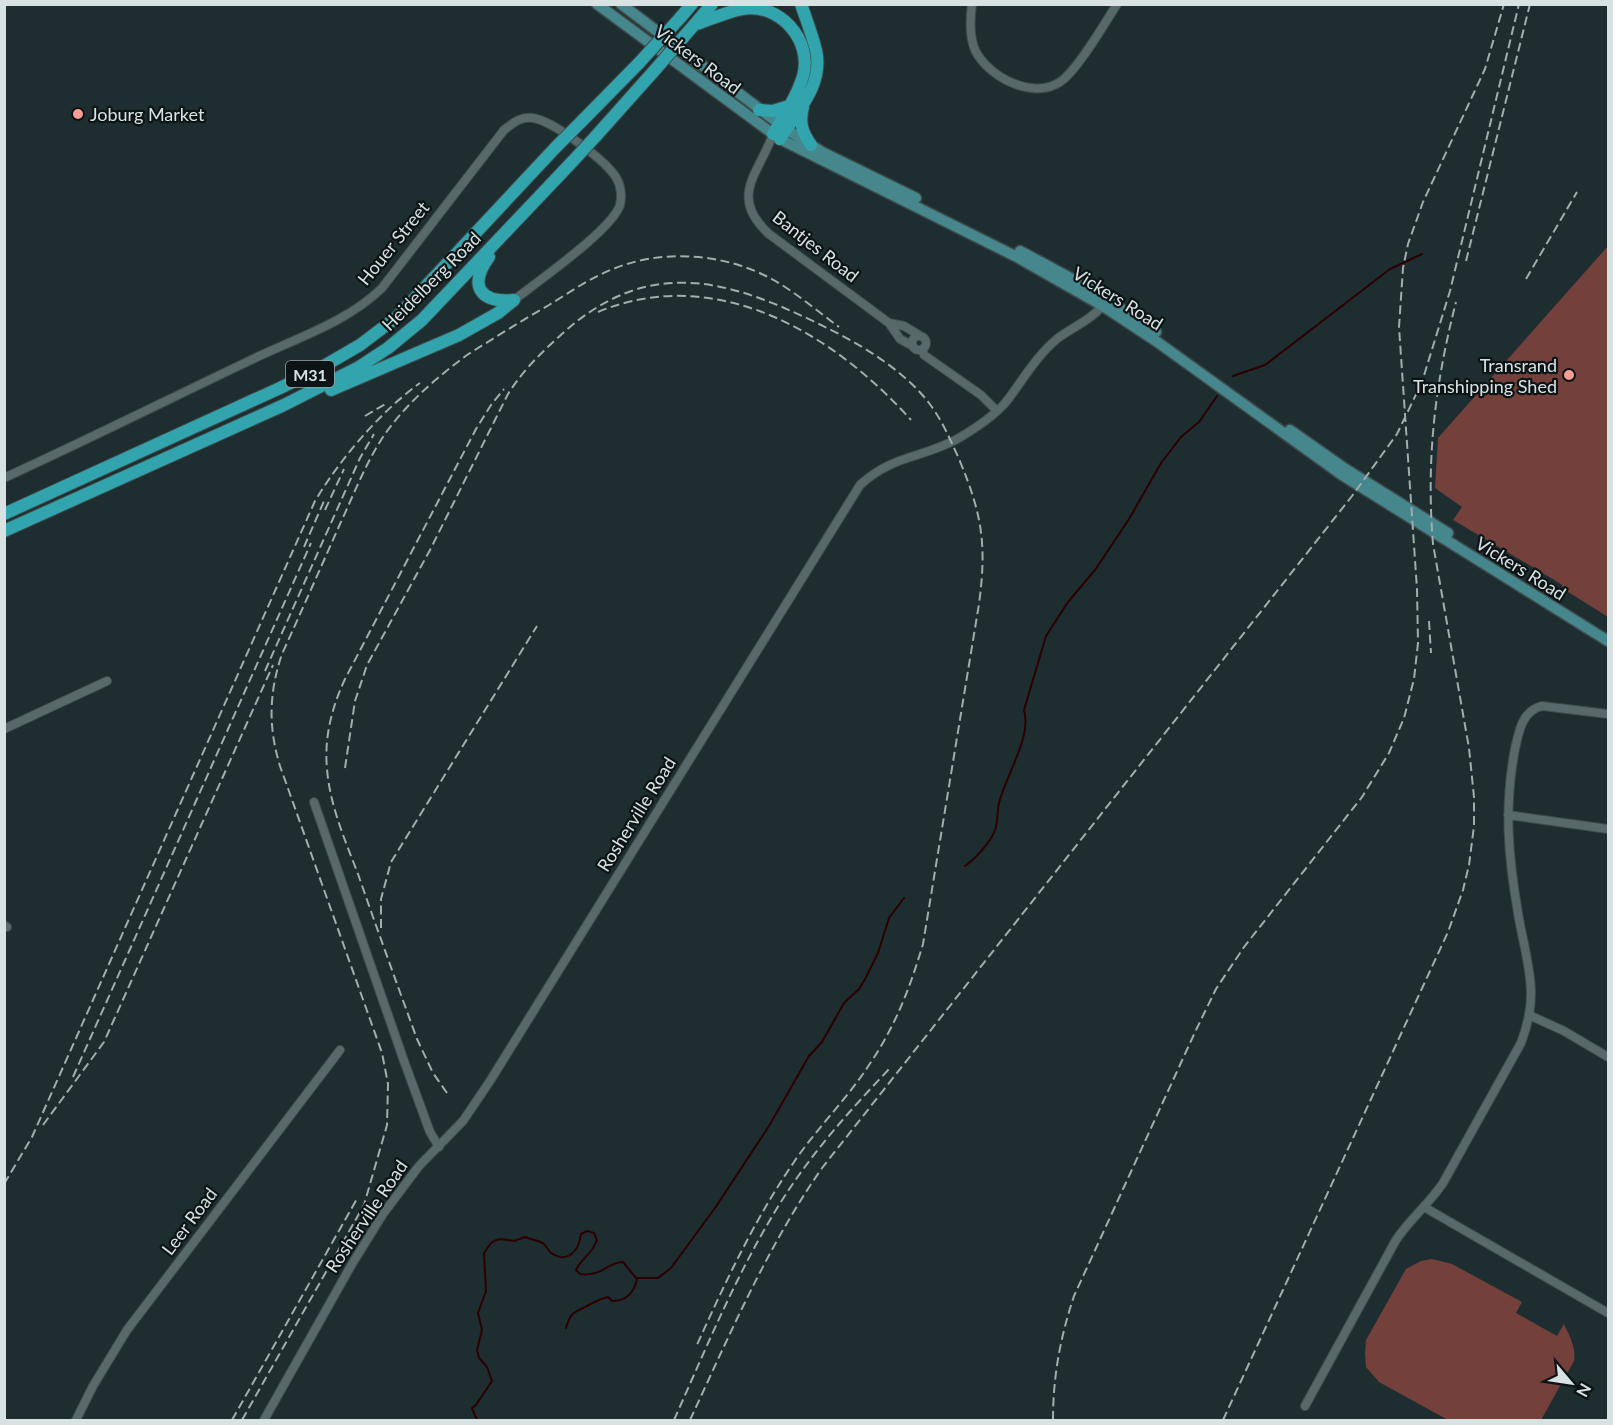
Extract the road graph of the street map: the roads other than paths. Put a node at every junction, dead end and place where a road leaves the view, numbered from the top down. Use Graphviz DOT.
graph roads {
  1 [pos="597,4"];
  2 [pos="621,4"];
  3 [pos="682,4"];
  4 [pos="692,4"];
  5 [pos="712,4"];
  6 [pos="801,4"];
  7 [pos="972,4"];
  8 [pos="1117,4"];
  9 [pos="677,18"];
  10 [pos="694,25"];
  11 [pos="804,103"];
  12 [pos="789,106"];
  13 [pos="759,110"];
  14 [pos="780,132"];
  15 [pos="811,145"];
  16 [pos="512,224"];
  17 [pos="514,300"];
  18 [pos="1105,302"];
  19 [pos="889,323"];
  20 [pos="919,335"];
  21 [pos="912,346"];
  22 [pos="922,349"];
  23 [pos="284,405"];
  24 [pos="998,411"];
  25 [pos="1305,445"];
  26 [pos="4,478"];
  27 [pos="4,514"];
  28 [pos="4,531"];
  29 [pos="1608,633"];
  30 [pos="1608,641"];
  31 [pos="107,681"];
  32 [pos="1608,714"];
  33 [pos="4,729"];
  34 [pos="314,802"];
  35 [pos="1508,815"];
  36 [pos="1608,829"];
  37 [pos="1529,1015"];
  38 [pos="340,1050"];
  39 [pos="1608,1057"];
  40 [pos="439,1147"];
  41 [pos="1424,1207"];
  42 [pos="1608,1314"];
  43 [pos="1305,1406"];
  44 [pos="76,1420"];
  45 [pos="264,1420"];
  1 -- 14 [label="main road, Vickers Road"];
  2 -- 13 [label="main road, Vickers Road"];
  3 -- 9 [label="main road"];
  4 -- 9 [label="main road, Heidelberg Road / M31"];
  5 -- 10 [label="main road, Heidelberg Road / M31"];
  6 -- 11 [label="main road"];
  7 -- 8 [label="street"];
  9 -- 27 [label="main road, Heidelberg Road / M31, bridge"];
  10 -- 12 [label="main road"];
  10 -- 16 [label="main road, Heidelberg Road / M31, bridge"];
  11 -- 14 [label="main road"];
  11 -- 15 [label="main road"];
  12 -- 13 [label="main road"];
  12 -- 14 [label="main road"];
  13 -- 14 [label="main road, Vickers Road"];
  14 -- 15 [label="main road, Vickers Road"];
  14 -- 18 [label="main road, Vickers Road"];
  14 -- 19 [label="street, Bantjes Road"];
  15 -- 18 [label="main road, Vickers Road"];
  16 -- 17 [label="main road"];
  16 -- 23 [label="main road, Heidelberg Road / M31"];
  17 -- 23 [label="main road"];
  17 -- 26 [label="street, Houer Street"];
  18 -- 24 [label="street, Rosherville Road"];
  18 -- 25 [label="main road, Vickers Road"];
  19 -- 20 [label="street, Bantjes Road"];
  19 -- 21 [label="street, Bantjes Road"];
  20 -- 21 [label="street"];
  20 -- 22 [label="street"];
  21 -- 22 [label="street"];
  22 -- 24 [label="street"];
  23 -- 28 [label="main road, Heidelberg Road / M31"];
  24 -- 40 [label="street, Rosherville Road"];
  25 -- 29 [label="main road, Vickers Road"];
  25 -- 30 [label="main road, Vickers Road"];
  31 -- 33 [label="street"];
  32 -- 35 [label="street"];
  34 -- 40 [label="street"];
  35 -- 36 [label="street"];
  35 -- 37 [label="street"];
  37 -- 39 [label="street"];
  37 -- 41 [label="street"];
  38 -- 44 [label="street, Leer Road"];
  40 -- 45 [label="street, Rosherville Road"];
  41 -- 42 [label="street"];
  41 -- 43 [label="street"];
}
